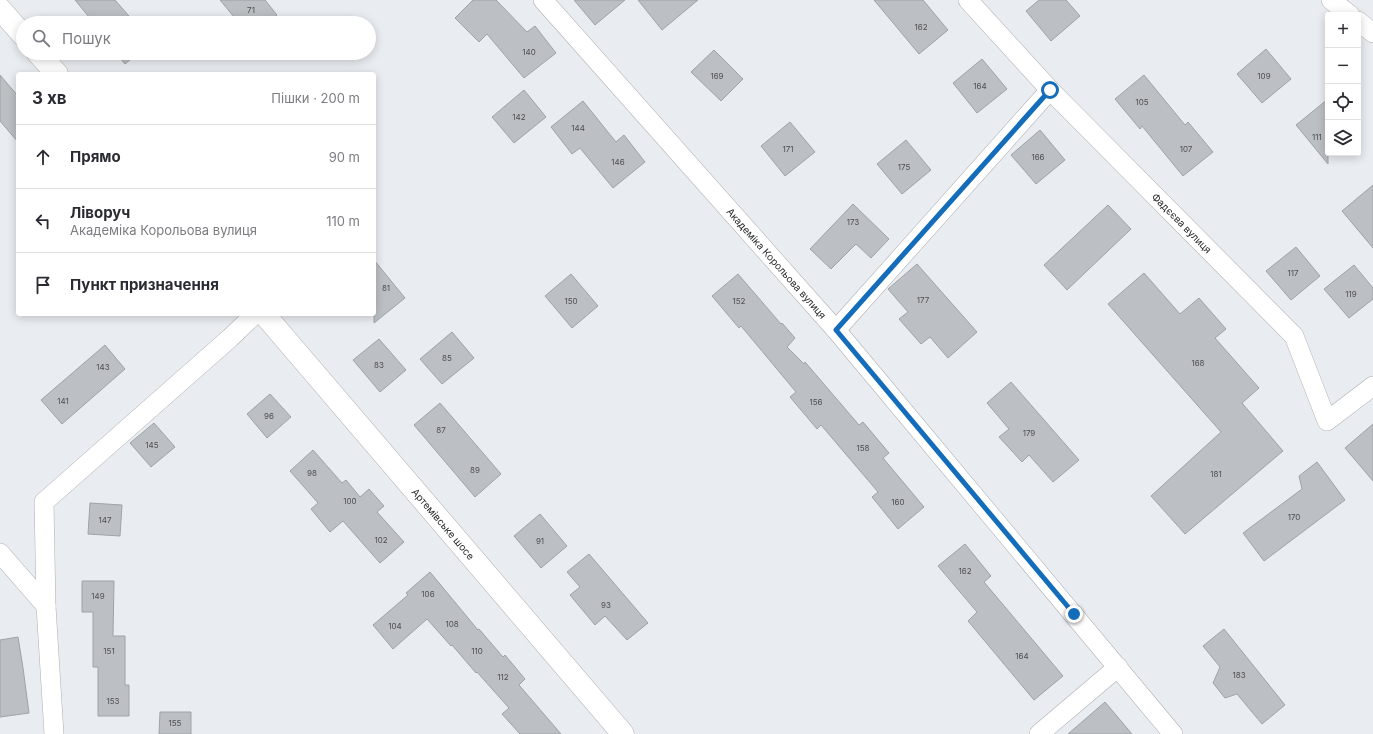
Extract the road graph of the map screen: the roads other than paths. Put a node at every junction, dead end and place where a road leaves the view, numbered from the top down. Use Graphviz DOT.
graph roads {
  1 [pos="543,0"];
  2 [pos="968,0"];
  3 [pos="1331,0"];
  4 [pos="0,8"];
  5 [pos="1346,12"];
  6 [pos="1361,23"];
  7 [pos="16,27"];
  8 [pos="1373,32"];
  9 [pos="44,60"];
  10 [pos="55,72"];
  11 [pos="1050,90"];
  12 [pos="253,316"];
  13 [pos="266,316"];
  14 [pos="836,330"];
  15 [pos="1373,386"];
  16 [pos="0,553"];
  17 [pos="46,606"];
  18 [pos="1118,667"];
  19 [pos="54,734"];
  20 [pos="624,734"];
  21 [pos="1039,734"];
  22 [pos="1173,734"];
  1 -- 14 [label="street, Академіка Корольова вулиця"];
  2 -- 11 [label="street, Фадєєва вулиця"];
  3 -- 5 [label="street"];
  4 -- 7 [label="main road"];
  6 -- 8 [label="street"];
  9 -- 10 [label="main road"];
  11 -- 14 [label="street"];
  11 -- 15 [label="street, Фадєєва вулиця"];
  12 -- 17 [label="street"];
  13 -- 20 [label="main road, Артемівське шосе"];
  14 -- 18 [label="street, Академіка Корольова вулиця"];
  16 -- 17 [label="street"];
  17 -- 19 [label="street"];
  18 -- 21 [label="street"];
  18 -- 22 [label="street, Академіка Корольова вулиця"];
}
